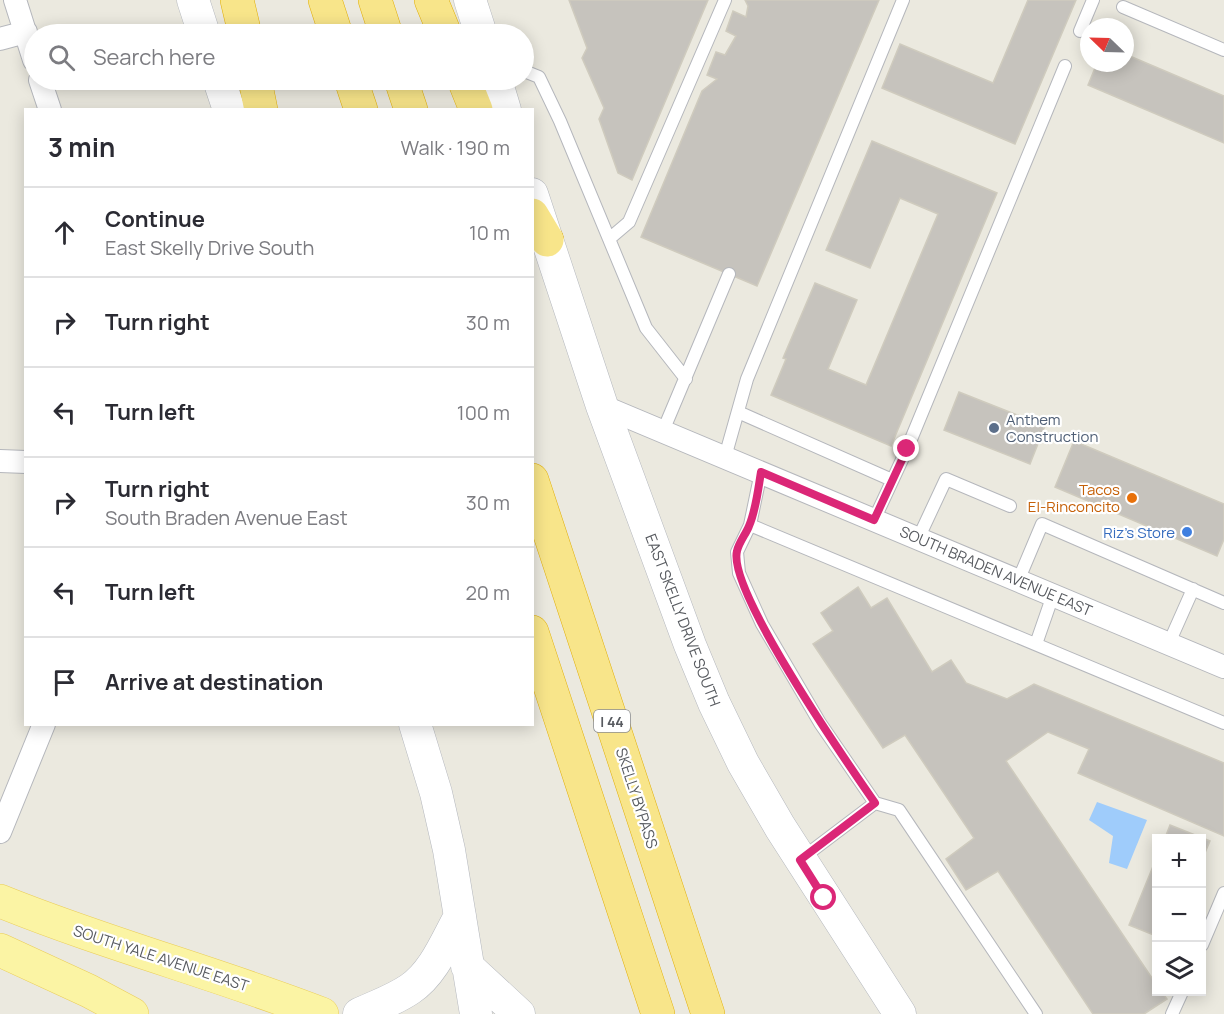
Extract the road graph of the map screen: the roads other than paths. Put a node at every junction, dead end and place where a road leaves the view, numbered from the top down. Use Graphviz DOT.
graph roads {
  1 [pos="15,0"];
  2 [pos="192,0"];
  3 [pos="237,0"];
  4 [pos="325,0"];
  5 [pos="375,0"];
  6 [pos="431,0"];
  7 [pos="470,0"];
  8 [pos="725,0"];
  9 [pos="903,0"];
  10 [pos="1093,0"];
  11 [pos="1123,7"];
  12 [pos="1085,18"];
  13 [pos="200,24"];
  14 [pos="243,24"];
  15 [pos="333,24"];
  16 [pos="383,24"];
  17 [pos="441,24"];
  18 [pos="478,24"];
  19 [pos="24,26"];
  20 [pos="24,33"];
  21 [pos="0,39"];
  22 [pos="1224,50"];
  23 [pos="1065,66"];
  24 [pos="534,75"];
  25 [pos="43,90"];
  26 [pos="222,90"];
  27 [pos="257,90"];
  28 [pos="354,90"];
  29 [pos="404,90"];
  30 [pos="468,90"];
  31 [pos="499,90"];
  32 [pos="49,108"];
  33 [pos="228,108"];
  34 [pos="261,108"];
  35 [pos="360,108"];
  36 [pos="410,108"];
  37 [pos="475,108"];
  38 [pos="504,108"];
  39 [pos="534,202"];
  40 [pos="540,227"];
  41 [pos="609,239"];
  42 [pos="729,274"];
  43 [pos="686,379"];
  44 [pos="602,406"];
  45 [pos="738,412"];
  46 [pos="663,431"];
  47 [pos="725,457"];
  48 [pos="0,461"];
  49 [pos="24,462"];
  50 [pos="761,472"];
  51 [pos="892,480"];
  52 [pos="534,486"];
  53 [pos="1010,506"];
  54 [pos="874,520"];
  55 [pos="750,525"];
  56 [pos="918,539"];
  57 [pos="1018,581"];
  58 [pos="1193,589"];
  59 [pos="1053,595"];
  60 [pos="1224,603"];
  61 [pos="534,638"];
  62 [pos="1169,643"];
  63 [pos="1035,644"];
  64 [pos="1223,664"];
  65 [pos="1224,723"];
  66 [pos="43,726"];
  67 [pos="416,726"];
  68 [pos="875,803"];
  69 [pos="5,805"];
  70 [pos="0,832"];
  71 [pos="800,860"];
  72 [pos="1224,893"];
  73 [pos="0,902"];
  74 [pos="460,916"];
  75 [pos="1203,942"];
  76 [pos="0,950"];
  77 [pos="467,966"];
  78 [pos="1180,996"];
  79 [pos="1033,1013"];
  80 [pos="132,1014"];
  81 [pos="322,1014"];
  82 [pos="359,1014"];
  83 [pos="476,1014"];
  84 [pos="519,1014"];
  85 [pos="658,1014"];
  86 [pos="708,1014"];
  87 [pos="900,1014"];
  88 [pos="1172,1014"];
  1 -- 19 [label="street"];
  2 -- 13 [label="main road"];
  3 -- 14 [label="highway"];
  4 -- 15 [label="highway"];
  5 -- 16 [label="highway"];
  6 -- 17 [label="highway"];
  7 -- 18 [label="main road"];
  8 -- 41 [label="lane"];
  9 -- 45 [label="lane"];
  10 -- 12 [label="lane"];
  11 -- 22 [label="lane"];
  20 -- 21 [label="street"];
  23 -- 51 [label="lane"];
  24 -- 41 [label="lane"];
  25 -- 32 [label="street"];
  26 -- 33 [label="main road"];
  27 -- 34 [label="highway"];
  28 -- 35 [label="highway"];
  29 -- 36 [label="highway"];
  30 -- 37 [label="highway"];
  31 -- 38 [label="main road"];
  39 -- 40 [label="main road, EAST SKELLY DRIVE SOUTH"];
  40 -- 44 [label="main road, EAST SKELLY DRIVE SOUTH"];
  41 -- 43 [label="lane"];
  42 -- 43 [label="lane"];
  43 -- 46 [label="lane"];
  44 -- 46 [label="street, SOUTH BRADEN AVENUE EAST"];
  44 -- 71 [label="main road, EAST SKELLY DRIVE SOUTH"];
  45 -- 47 [label="lane"];
  45 -- 51 [label="lane"];
  46 -- 47 [label="street, SOUTH BRADEN AVENUE EAST"];
  47 -- 50 [label="street, SOUTH BRADEN AVENUE EAST"];
  48 -- 49 [label="street"];
  50 -- 54 [label="street, SOUTH BRADEN AVENUE EAST"];
  50 -- 55 [label="lane"];
  51 -- 54 [label="lane"];
  52 -- 86 [label="highway, SKELLY BYPASS / I 44"];
  53 -- 56 [label="lane"];
  54 -- 56 [label="street, SOUTH BRADEN AVENUE EAST"];
  55 -- 63 [label="lane"];
  55 -- 68 [label="lane"];
  56 -- 57 [label="street, SOUTH BRADEN AVENUE EAST"];
  57 -- 58 [label="lane"];
  57 -- 59 [label="street, SOUTH BRADEN AVENUE EAST"];
  58 -- 60 [label="lane"];
  58 -- 62 [label="lane"];
  59 -- 62 [label="street, SOUTH BRADEN AVENUE EAST"];
  59 -- 63 [label="lane"];
  61 -- 85 [label="highway"];
  62 -- 64 [label="street, SOUTH BRADEN AVENUE EAST"];
  63 -- 65 [label="lane"];
  66 -- 69 [label="street"];
  67 -- 74 [label="main road"];
  68 -- 71 [label="lane"];
  68 -- 79 [label="lane"];
  69 -- 70 [label="street"];
  71 -- 87 [label="main road, EAST SKELLY DRIVE SOUTH"];
  72 -- 75 [label="lane"];
  73 -- 81 [label="main road, SOUTH YALE AVENUE EAST"];
  74 -- 77 [label="main road"];
  74 -- 82 [label="main road"];
  76 -- 80 [label="main road"];
  77 -- 83 [label="main road"];
  77 -- 84 [label="main road"];
  78 -- 88 [label="lane"];
}
